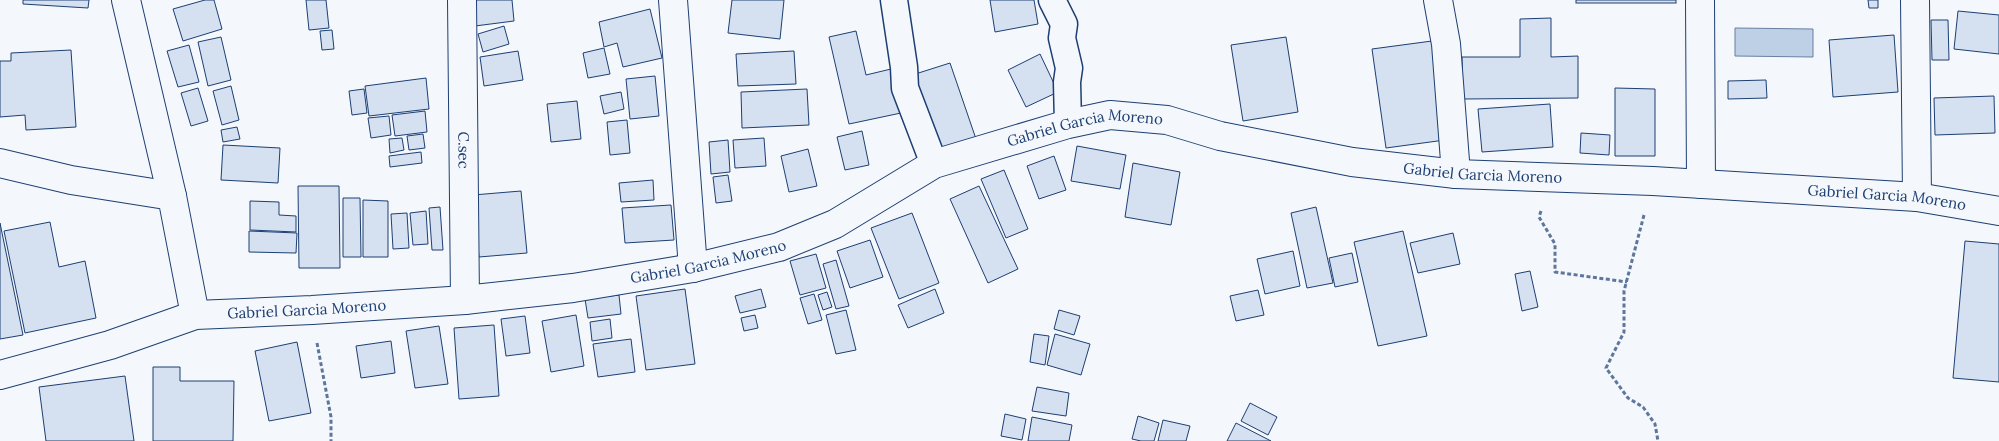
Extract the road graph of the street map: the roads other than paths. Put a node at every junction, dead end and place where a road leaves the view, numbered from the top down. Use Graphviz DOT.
graph roads {
  1 [pos="126,0"];
  2 [pos="462,0"];
  3 [pos="673,0"];
  4 [pos="894,0"];
  5 [pos="1052,0"];
  6 [pos="1438,0"];
  7 [pos="1700,0"];
  8 [pos="1916,0"];
  9 [pos="1068,124"];
  10 [pos="0,163"];
  11 [pos="934,164"];
  12 [pos="1456,174"];
  13 [pos="1701,184"];
  14 [pos="172,196"];
  15 [pos="1917,197"];
  16 [pos="1999,211"];
  17 [pos="693,268"];
  18 [pos="465,300"];
  19 [pos="195,316"];
  20 [pos="0,375"];
  1 -- 14 [label="street"];
  2 -- 18 [label="street, C.sec"];
  3 -- 17 [label="street"];
  4 -- 11 [label="street"];
  5 -- 9 [label="street"];
  6 -- 12 [label="street"];
  7 -- 13 [label="street"];
  8 -- 15 [label="street"];
  9 -- 11 [label="street, Gabriel Garcia Moreno"];
  9 -- 12 [label="street, Gabriel Garcia Moreno"];
  10 -- 14 [label="street"];
  11 -- 17 [label="street, Gabriel Garcia Moreno"];
  12 -- 13 [label="street, Gabriel Garcia Moreno"];
  13 -- 15 [label="street, Gabriel Garcia Moreno"];
  14 -- 19 [label="street"];
  15 -- 16 [label="street, Gabriel Garcia Moreno"];
  17 -- 18 [label="street, Gabriel Garcia Moreno"];
  18 -- 19 [label="street, Gabriel Garcia Moreno"];
  19 -- 20 [label="street, Gabriel Garcia Moreno"];
}
